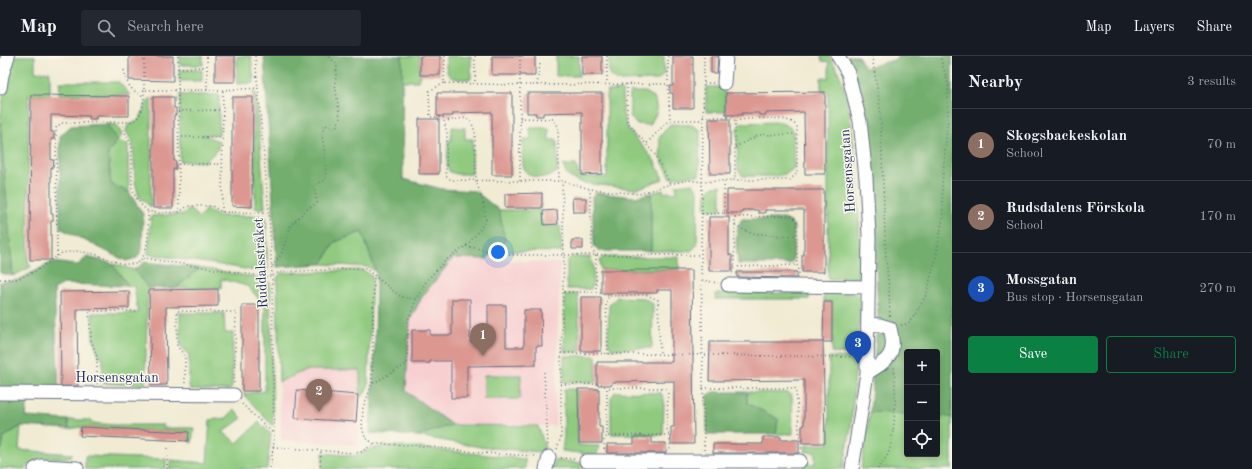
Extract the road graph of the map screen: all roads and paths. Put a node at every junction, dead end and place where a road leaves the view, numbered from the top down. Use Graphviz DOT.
graph roads {
  1 [pos="8,56"];
  2 [pos="144,56"];
  3 [pos="178,56"];
  4 [pos="207,56"];
  5 [pos="255,56"];
  6 [pos="330,56"];
  7 [pos="445,56"];
  8 [pos="475,56"];
  9 [pos="520,56"];
  10 [pos="607,56"];
  11 [pos="668,56"];
  12 [pos="704,56"];
  13 [pos="726,56"];
  14 [pos="838,56"];
  15 [pos="872,56"];
  16 [pos="940,56"];
  17 [pos="540,64"];
  18 [pos="207,67"];
  19 [pos="178,68"];
  20 [pos="124,70"];
  21 [pos="1,79"];
  22 [pos="444,83"];
  23 [pos="475,83"];
  24 [pos="724,83"];
  25 [pos="607,84"];
  26 [pos="627,84"];
  27 [pos="668,84"];
  28 [pos="520,85"];
  29 [pos="537,85"];
  30 [pos="258,88"];
  31 [pos="144,90"];
  32 [pos="177,90"];
  33 [pos="207,90"];
  34 [pos="222,90"];
  35 [pos="144,96"];
  36 [pos="222,110"];
  37 [pos="178,111"];
  38 [pos="703,116"];
  39 [pos="520,118"];
  40 [pos="670,120"];
  41 [pos="703,120"];
  42 [pos="444,121"];
  43 [pos="736,121"];
  44 [pos="123,122"];
  45 [pos="797,134"];
  46 [pos="178,137"];
  47 [pos="222,137"];
  48 [pos="647,144"];
  49 [pos="735,147"];
  50 [pos="178,164"];
  51 [pos="222,164"];
  52 [pos="735,180"];
  53 [pos="476,181"];
  54 [pos="559,181"];
  55 [pos="562,181"];
  56 [pos="724,181"];
  57 [pos="520,182"];
  58 [pos="703,182"];
  59 [pos="670,184"];
  60 [pos="590,189"];
  61 [pos="148,211"];
  62 [pos="179,212"];
  63 [pos="222,212"];
  64 [pos="268,213"];
  65 [pos="724,213"];
  66 [pos="702,214"];
  67 [pos="735,217"];
  68 [pos="735,226"];
  69 [pos="797,235"];
  70 [pos="466,246"];
  71 [pos="596,255"];
  72 [pos="701,255"];
  73 [pos="58,256"];
  74 [pos="564,256"];
  75 [pos="143,258"];
  76 [pos="797,265"];
  77 [pos="272,266"];
  78 [pos="734,267"];
  79 [pos="272,275"];
  80 [pos="374,275"];
  81 [pos="0,279"];
  82 [pos="702,280"];
  83 [pos="728,285"];
  84 [pos="799,286"];
  85 [pos="868,287"];
  86 [pos="563,292"];
  87 [pos="596,292"];
  88 [pos="609,296"];
  89 [pos="416,299"];
  90 [pos="136,311"];
  91 [pos="868,324"];
  92 [pos="890,328"];
  93 [pos="893,349"];
  94 [pos="561,353"];
  95 [pos="608,354"];
  96 [pos="660,355"];
  97 [pos="703,356"];
  98 [pos="867,357"];
  99 [pos="544,372"];
  100 [pos="867,373"];
  101 [pos="372,384"];
  102 [pos="561,384"];
  103 [pos="607,388"];
  104 [pos="703,388"];
  105 [pos="0,393"];
  106 [pos="97,394"];
  107 [pos="185,394"];
  108 [pos="234,395"];
  109 [pos="274,434"];
  110 [pos="670,435"];
  111 [pos="607,436"];
  112 [pos="374,444"];
  113 [pos="168,446"];
  114 [pos="273,448"];
  115 [pos="321,450"];
  116 [pos="671,460"];
  117 [pos="704,460"];
  118 [pos="800,460"];
  119 [pos="550,461"];
  120 [pos="586,461"];
  121 [pos="604,461"];
  122 [pos="691,465"];
  123 [pos="77,468"];
  124 [pos="35,469"];
  125 [pos="167,469"];
  126 [pos="270,469"];
  127 [pos="320,469"];
  128 [pos="852,469"];
  129 [pos="878,469"];
  1 -- 21 [label="street"];
  2 -- 31 [label="path"];
  3 -- 19 [label="path"];
  4 -- 18 [label="path"];
  5 -- 30 [label="path, Ruddalsstråket"];
  6 -- 77 [label="path"];
  7 -- 22 [label="path"];
  8 -- 23 [label="path"];
  9 -- 28 [label="path"];
  10 -- 25 [label="path"];
  11 -- 27 [label="path"];
  12 -- 38 [label="path"];
  13 -- 24 [label="street"];
  14 -- 85 [label="street, Horsensgatan"];
  15 -- 92 [label="path"];
  16 -- 92 [label="path"];
  17 -- 29 [label="path"];
  18 -- 19 [label="path"];
  18 -- 33 [label="path"];
  19 -- 32 [label="path"];
  20 -- 35 [label="path"];
  22 -- 23 [label="path"];
  22 -- 42 [label="path"];
  23 -- 28 [label="path"];
  25 -- 26 [label="path"];
  25 -- 29 [label="path"];
  26 -- 27 [label="path"];
  26 -- 48 [label="path"];
  27 -- 40 [label="path"];
  28 -- 29 [label="path"];
  28 -- 39 [label="path"];
  30 -- 34 [label="path"];
  30 -- 64 [label="path, Ruddalsstråket"];
  31 -- 32 [label="path"];
  31 -- 35 [label="path"];
  32 -- 33 [label="path"];
  32 -- 37 [label="path"];
  33 -- 34 [label="path"];
  34 -- 36 [label="path"];
  35 -- 44 [label="path"];
  36 -- 37 [label="path"];
  36 -- 47 [label="path"];
  37 -- 46 [label="path"];
  38 -- 41 [label="path"];
  38 -- 43 [label="path"];
  39 -- 54 [label="path"];
  39 -- 57 [label="path"];
  40 -- 41 [label="path"];
  40 -- 48 [label="path"];
  41 -- 58 [label="path"];
  42 -- 53 [label="path"];
  42 -- 53 [label="path"];
  43 -- 45 [label="path"];
  43 -- 49 [label="path"];
  44 -- 61 [label="path"];
  44 -- 73 [label="path"];
  45 -- 49 [label="path"];
  45 -- 52 [label="path"];
  46 -- 47 [label="path"];
  46 -- 50 [label="path"];
  47 -- 51 [label="path"];
  48 -- 59 [label="path"];
  49 -- 52 [label="path"];
  50 -- 51 [label="path"];
  50 -- 62 [label="path"];
  51 -- 63 [label="path"];
  52 -- 56 [label="path"];
  53 -- 57 [label="path"];
  53 -- 70 [label="path"];
  54 -- 55 [label="path"];
  54 -- 57 [label="path"];
  55 -- 60 [label="path"];
  55 -- 74 [label="path"];
  56 -- 58 [label="path"];
  56 -- 65 [label="path"];
  58 -- 59 [label="path"];
  58 -- 66 [label="path"];
  59 -- 60 [label="path"];
  60 -- 71 [label="path"];
  61 -- 62 [label="path"];
  61 -- 75 [label="path"];
  62 -- 63 [label="path"];
  63 -- 64 [label="path"];
  64 -- 77 [label="path, Ruddalsstråket"];
  65 -- 66 [label="path"];
  65 -- 67 [label="path"];
  66 -- 72 [label="path"];
  67 -- 68 [label="path"];
  67 -- 69 [label="path"];
  68 -- 69 [label="path"];
  68 -- 78 [label="path"];
  69 -- 76 [label="path"];
  70 -- 74 [label="path"];
  70 -- 89 [label="path"];
  71 -- 72 [label="path"];
  71 -- 74 [label="path"];
  71 -- 87 [label="path"];
  72 -- 82 [label="path"];
  73 -- 75 [label="path"];
  73 -- 81 [label="path"];
  74 -- 86 [label="path"];
  75 -- 79 [label="path"];
  76 -- 78 [label="path"];
  76 -- 84 [label="path"];
  77 -- 79 [label="path, Ruddalsstråket"];
  78 -- 83 [label="path"];
  79 -- 80 [label="path"];
  79 -- 109 [label="path, Ruddalsstråket"];
  80 -- 89 [label="path"];
  80 -- 101 [label="path"];
  82 -- 83 [label="path"];
  82 -- 97 [label="path"];
  83 -- 84 [label="street"];
  84 -- 85 [label="street"];
  85 -- 91 [label="street, Horsensgatan"];
  86 -- 87 [label="path"];
  86 -- 94 [label="path"];
  87 -- 88 [label="path"];
  88 -- 95 [label="path"];
  88 -- 96 [label="path"];
  89 -- 101 [label="path"];
  90 -- 106 [label="path"];
  91 -- 92 [label="street"];
  91 -- 98 [label="street, Horsensgatan"];
  92 -- 93 [label="street"];
  93 -- 100 [label="street"];
  93 -- 129 [label="path"];
  94 -- 95 [label="path"];
  94 -- 102 [label="path"];
  95 -- 96 [label="path"];
  96 -- 97 [label="path"];
  97 -- 98 [label="path"];
  97 -- 104 [label="path"];
  98 -- 100 [label="street, Horsensgatan"];
  99 -- 119 [label="path"];
  100 -- 128 [label="street, Horsensgatan"];
  101 -- 112 [label="path"];
  102 -- 103 [label="path"];
  102 -- 119 [label="path"];
  103 -- 110 [label="path"];
  103 -- 111 [label="path"];
  104 -- 117 [label="path"];
  104 -- 118 [label="path"];
  105 -- 106 [label="street, Horsensgatan"];
  106 -- 107 [label="street, Horsensgatan"];
  107 -- 108 [label="street, Horsensgatan"];
  107 -- 108 [label="path"];
  108 -- 109 [label="path"];
  109 -- 114 [label="path, Ruddalsstråket"];
  110 -- 111 [label="path"];
  110 -- 116 [label="path"];
  111 -- 121 [label="path"];
  112 -- 115 [label="path"];
  112 -- 119 [label="path"];
  113 -- 125 [label="path"];
  114 -- 115 [label="path"];
  114 -- 126 [label="path, Ruddalsstråket"];
  115 -- 127 [label="path"];
  116 -- 121 [label="street"];
  116 -- 122 [label="street"];
  117 -- 118 [label="street"];
  117 -- 122 [label="street"];
  119 -- 120 [label="path"];
  120 -- 121 [label="street"];
  123 -- 124 [label="street"];
}
